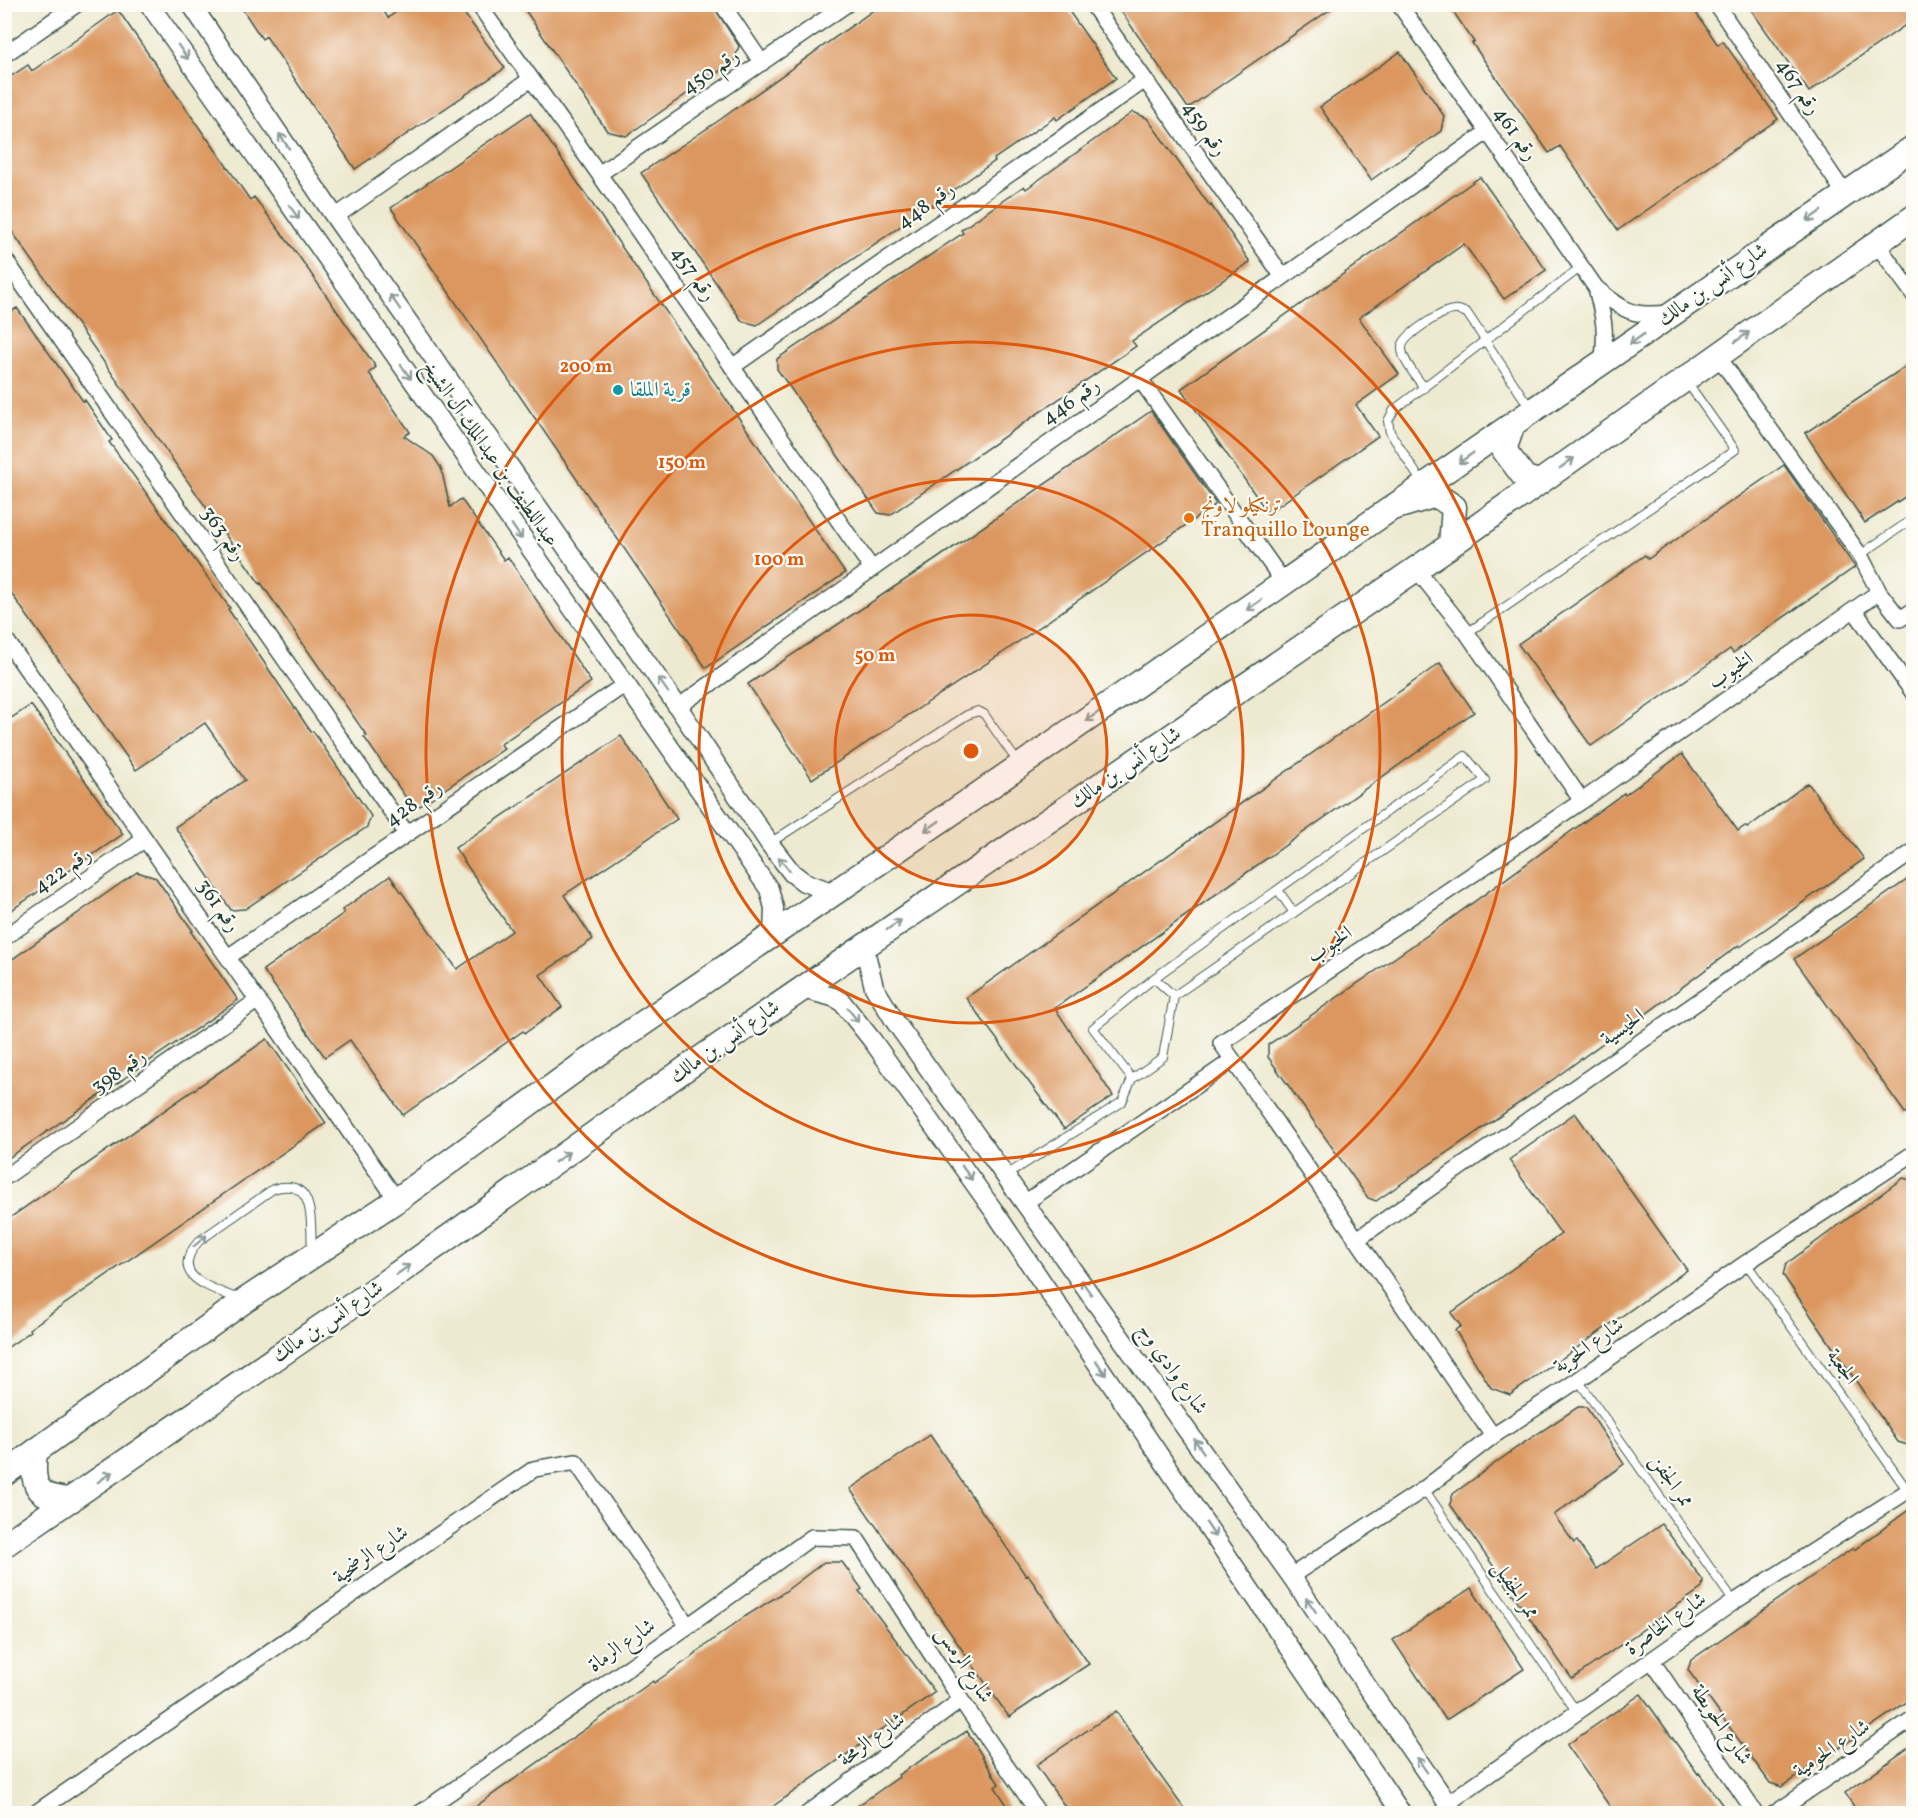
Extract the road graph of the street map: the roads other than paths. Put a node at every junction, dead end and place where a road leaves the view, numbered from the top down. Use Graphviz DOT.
graph roads {
  1 [pos="77,4"];
  2 [pos="149,4"];
  3 [pos="191,4"];
  4 [pos="478,4"];
  5 [pos="722,4"];
  6 [pos="847,4"];
  7 [pos="1092,4"];
  8 [pos="1399,4"];
  9 [pos="1716,4"];
  10 [pos="4,55"];
  11 [pos="762,63"];
  12 [pos="531,79"];
  13 [pos="1145,80"];
  14 [pos="1487,132"];
  15 [pos="1914,147"];
  16 [pos="599,174"];
  17 [pos="1845,194"];
  18 [pos="335,217"];
  19 [pos="1914,217"];
  20 [pos="1876,243"];
  21 [pos="4,258"];
  22 [pos="1581,267"];
  23 [pos="1283,277"];
  24 [pos="1596,288"];
  25 [pos="1914,295"];
  26 [pos="1675,312"];
  27 [pos="1484,340"];
  28 [pos="1717,355"];
  29 [pos="1602,364"];
  30 [pos="732,367"];
  31 [pos="1684,378"];
  32 [pos="1140,379"];
  33 [pos="1424,388"];
  34 [pos="1523,418"];
  35 [pos="1540,482"];
  36 [pos="1424,487"];
  37 [pos="1396,507"];
  38 [pos="1914,518"];
  39 [pos="1451,545"];
  40 [pos="1860,555"];
  41 [pos="872,569"];
  42 [pos="1417,570"];
  43 [pos="1285,584"];
  44 [pos="1879,592"];
  45 [pos="1854,610"];
  46 [pos="1914,610"];
  47 [pos="618,622"];
  48 [pos="1467,633"];
  49 [pos="4,637"];
  50 [pos="592,640"];
  51 [pos="624,685"];
  52 [pos="1914,694"];
  53 [pos="678,707"];
  54 [pos="1020,766"];
  55 [pos="1582,801"];
  56 [pos="407,834"];
  57 [pos="765,837"];
  58 [pos="145,839"];
  59 [pos="738,847"];
  60 [pos="1914,850"];
  61 [pos="1278,890"];
  62 [pos="834,893"];
  63 [pos="1294,913"];
  64 [pos="773,935"];
  65 [pos="4,938"];
  66 [pos="864,946"];
  67 [pos="228,957"];
  68 [pos="1155,978"];
  69 [pos="803,989"];
  70 [pos="1174,996"];
  71 [pos="258,1000"];
  72 [pos="896,1023"];
  73 [pos="872,1040"];
  74 [pos="1233,1060"];
  75 [pos="1132,1079"];
  76 [pos="1914,1153"];
  77 [pos="1005,1176"];
  78 [pos="4,1178"];
  79 [pos="397,1200"];
  80 [pos="1026,1202"];
  81 [pos="1356,1240"];
  82 [pos="312,1255"];
  83 [pos="1746,1263"];
  84 [pos="244,1301"];
  85 [pos="1578,1380"];
  86 [pos="1493,1436"];
  87 [pos="35,1453"];
  88 [pos="4,1474"];
  89 [pos="1424,1489"];
  90 [pos="1911,1489"];
  91 [pos="71,1500"];
  92 [pos="856,1538"];
  93 [pos="4,1545"];
  94 [pos="1291,1576"];
  95 [pos="1734,1602"];
  96 [pos="688,1626"];
  97 [pos="1652,1661"];
  98 [pos="961,1700"];
  99 [pos="1576,1711"];
  100 [pos="1914,1718"];
  101 [pos="1452,1808"];
  102 [pos="34,1814"];
  103 [pos="419,1814"];
  104 [pos="807,1814"];
  105 [pos="1039,1814"];
  106 [pos="1402,1814"];
  107 [pos="1756,1814"];
  108 [pos="1774,1814"];
  1 -- 10 [label="street"];
  2 -- 50 [label="street, عبداللطيف بن عبدالملك آل الشيخ, one-way"];
  18 -- 3 [label="street, عبداللطيف بن عبدالملك آل الشيخ, one-way"];
  4 -- 12 [label="street, رقم 457"];
  5 -- 11 [label="street"];
  6 -- 11 [label="street, رقم 450"];
  7 -- 13 [label="street, رقم 459"];
  8 -- 14 [label="street, رقم 461"];
  9 -- 17 [label="street, رقم 467"];
  11 -- 16 [label="street, رقم 450"];
  12 -- 16 [label="street, رقم 457"];
  12 -- 18 [label="street"];
  13 -- 23 [label="street, رقم 459"];
  13 -- 30 [label="street, رقم 448"];
  14 -- 22 [label="street, رقم 461"];
  14 -- 23 [label="street, رقم 446"];
  15 -- 17 [label="main road, شارع أنس بن مالك"];
  16 -- 30 [label="street, رقم 457"];
  17 -- 26 [label="main road, شارع أنس بن مالك, one-way"];
  47 -- 18 [label="street, عبداللطيف بن عبدالملك آل الشيخ, one-way"];
  19 -- 20 [label="main road, شارع أنس بن مالك"];
  20 -- 25 [label="street"];
  28 -- 20 [label="main road, شارع أنس بن مالك, one-way"];
  21 -- 56 [label="street, رقم 363"];
  22 -- 24 [label="street, رقم 461"];
  22 -- 27 [label="lane"];
  23 -- 32 [label="street, رقم 446"];
  24 -- 26 [label="street"];
  24 -- 29 [label="street"];
  26 -- 29 [label="main road, شارع أنس بن مالك, one-way"];
  27 -- 33 [label="lane"];
  27 -- 33 [label="lane"];
  27 -- 34 [label="lane"];
  28 -- 31 [label="main road, شارع أنس بن مالك"];
  28 -- 40 [label="street"];
  29 -- 34 [label="main road, شارع أنس بن مالك"];
  30 -- 41 [label="street, رقم 457"];
  35 -- 31 [label="main road, شارع أنس بن مالك, one-way"];
  31 -- 48 [label="lane"];
  32 -- 41 [label="street, رقم 446"];
  32 -- 43 [label="street"];
  33 -- 36 [label="lane"];
  34 -- 35 [label="main road"];
  34 -- 36 [label="main road, شارع أنس بن مالك, one-way"];
  35 -- 39 [label="main road, شارع أنس بن مالك"];
  36 -- 37 [label="main road, شارع أنس بن مالك"];
  37 -- 39 [label="main road, شارع أنس بن مالك"];
  37 -- 43 [label="main road, شارع أنس بن مالك"];
  38 -- 40 [label="lane"];
  39 -- 42 [label="main road, شارع أنس بن مالك"];
  40 -- 44 [label="street"];
  41 -- 53 [label="street, رقم 446"];
  42 -- 48 [label="street"];
  66 -- 42 [label="main road, شارع أنس بن مالك, one-way"];
  43 -- 54 [label="main road, شارع أنس بن مالك, one-way"];
  44 -- 45 [label="street, الخبوب"];
  44 -- 46 [label="street"];
  45 -- 52 [label="street"];
  45 -- 55 [label="street, الخبوب"];
  47 -- 50 [label="street"];
  53 -- 47 [label="street, عبداللطيف بن عبدالملك آل الشيخ, one-way"];
  48 -- 55 [label="street"];
  49 -- 58 [label="street, رقم 361"];
  50 -- 51 [label="street, عبداللطيف بن عبدالملك آل الشيخ"];
  51 -- 56 [label="street, رقم 428"];
  51 -- 59 [label="street, عبداللطيف بن عبدالملك آل الشيخ"];
  53 -- 57 [label="street, عبداللطيف بن عبدالملك آل الشيخ"];
  54 -- 57 [label="lane"];
  54 -- 62 [label="main road, شارع أنس بن مالك, one-way"];
  55 -- 74 [label="street, الخبوب"];
  56 -- 67 [label="street, رقم 428"];
  57 -- 59 [label="street"];
  62 -- 57 [label="street, عبداللطيف بن عبدالملك آل الشيخ, one-way"];
  58 -- 65 [label="street, رقم 422"];
  58 -- 67 [label="street, رقم 361"];
  59 -- 64 [label="street, عبداللطيف بن عبدالملك آل الشيخ"];
  60 -- 81 [label="street, الحيسية"];
  61 -- 63 [label="lane"];
  61 -- 63 [label="lane"];
  61 -- 68 [label="lane"];
  62 -- 64 [label="main road, شارع أنس بن مالك"];
  63 -- 70 [label="lane"];
  64 -- 79 [label="main road, شارع أنس بن مالك"];
  66 -- 69 [label="main road, شارع أنس بن مالك"];
  66 -- 72 [label="street, شارع وادي وج"];
  67 -- 71 [label="street, رقم 361"];
  68 -- 70 [label="lane"];
  68 -- 75 [label="lane"];
  69 -- 73 [label="street, one-way"];
  91 -- 69 [label="main road, شارع أنس بن مالك, one-way"];
  70 -- 75 [label="lane"];
  71 -- 78 [label="street, رقم 398"];
  71 -- 79 [label="street, رقم 361"];
  72 -- 73 [label="street"];
  72 -- 77 [label="street, شارع وادي وج"];
  73 -- 106 [label="street, one-way"];
  74 -- 80 [label="street"];
  74 -- 81 [label="street, الخبوب"];
  75 -- 77 [label="lane"];
  76 -- 83 [label="street, شارع الحوية"];
  77 -- 80 [label="street, شارع وادي وج"];
  79 -- 82 [label="main road, شارع أنس بن مالك"];
  94 -- 80 [label="street, شارع وادي وج, one-way"];
  81 -- 86 [label="street, الخبوب"];
  82 -- 84 [label="main road, شارع أنس بن مالك"];
  84 -- 82 [label="lane, one-way"];
  83 -- 85 [label="street, شارع الحوية"];
  83 -- 90 [label="lane, الجعبة"];
  84 -- 87 [label="main road, شارع أنس بن مالك"];
  85 -- 86 [label="street, شارع الحوية"];
  85 -- 95 [label="lane, ممر الجفن"];
  86 -- 89 [label="street, شارع الحوية"];
  87 -- 88 [label="main road, شارع أنس بن مالك"];
  87 -- 91 [label="main road"];
  89 -- 94 [label="street, شارع الحوية"];
  89 -- 99 [label="lane, ممر الجفيل"];
  90 -- 95 [label="street, شارع الخاصرة"];
  91 -- 93 [label="main road, شارع أنس بن مالك"];
  92 -- 96 [label="street, شارع الرماة"];
  92 -- 98 [label="street, شارع الرمس"];
  101 -- 94 [label="street, شارع وادي وج, one-way"];
  95 -- 97 [label="street, شارع الخاصرة"];
  96 -- 102 [label="street, شارع الرضحية"];
  96 -- 103 [label="street, شارع الرماة"];
  97 -- 99 [label="street, شارع الخاصرة"];
  97 -- 107 [label="street, شارع الحويطة"];
  98 -- 104 [label="street, شارع الرمحة"];
  98 -- 105 [label="street, شارع الرمس"];
  99 -- 101 [label="street, شارع الخاصرة"];
  100 -- 108 [label="street, شارع الحومية"];
}
